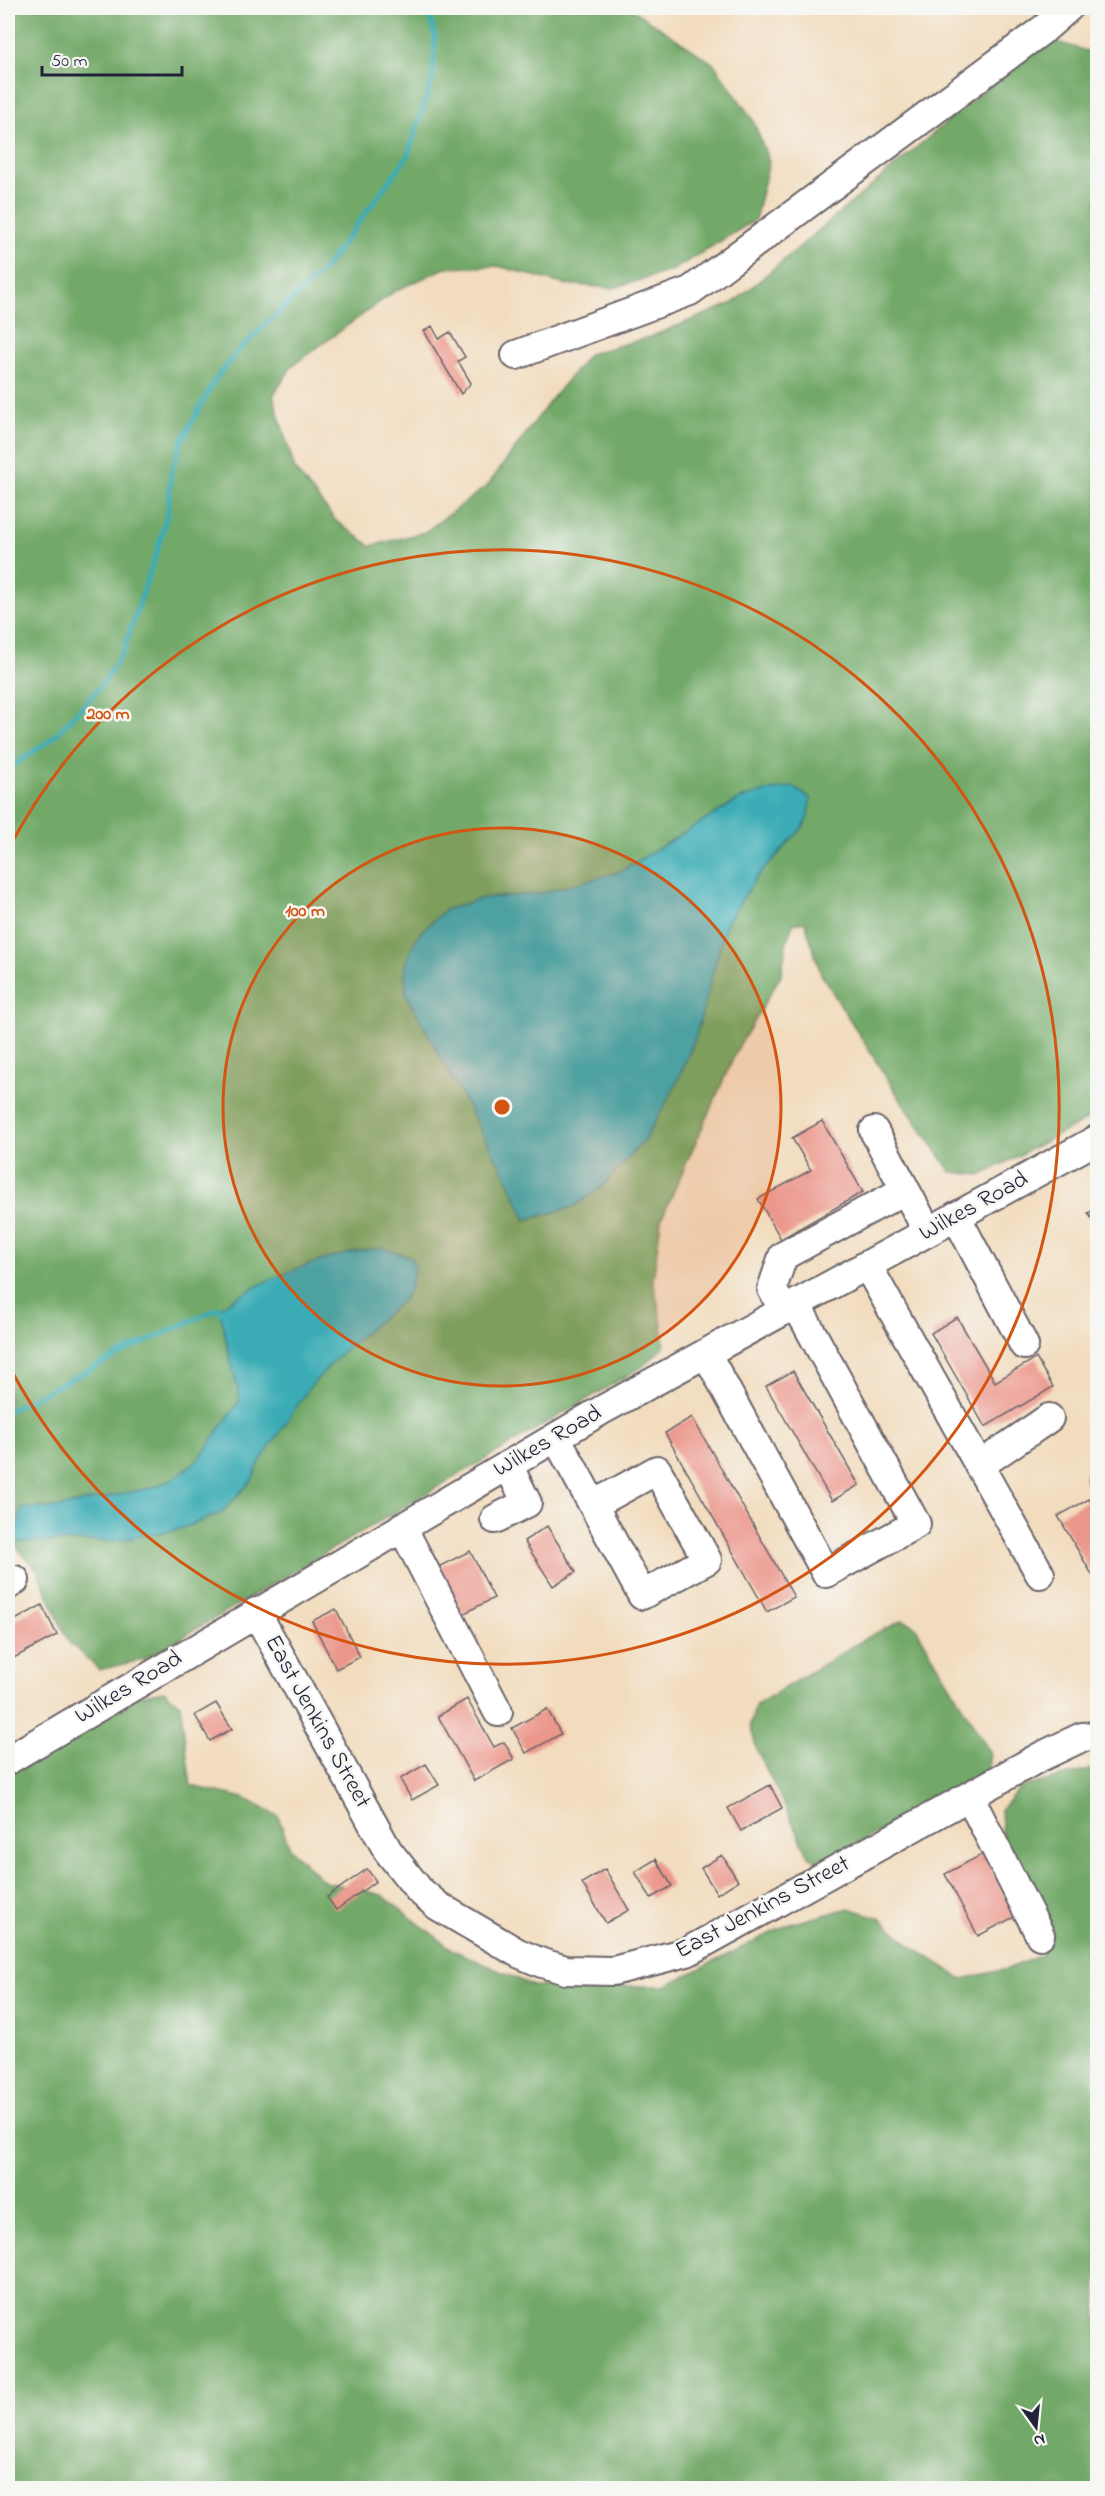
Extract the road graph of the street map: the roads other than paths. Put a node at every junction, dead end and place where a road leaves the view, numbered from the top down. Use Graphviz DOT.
graph roads {
  1 [pos="1068,8"];
  2 [pos="516,355"];
  3 [pos="874,1131"];
  4 [pos="1098,1139"];
  5 [pos="905,1190"];
  6 [pos="956,1216"];
  7 [pos="928,1232"];
  8 [pos="867,1265"];
  9 [pos="790,1307"];
  10 [pos="1024,1345"];
  11 [pos="706,1353"];
  12 [pos="1049,1418"];
  13 [pos="556,1437"];
  14 [pos="508,1465"];
  15 [pos="980,1466"];
  16 [pos="592,1505"];
  17 [pos="495,1519"];
  18 [pos="402,1527"];
  19 [pos="1040,1574"];
  20 [pos="256,1612"];
  21 [pos="498,1712"];
  22 [pos="1098,1736"];
  23 [pos="11,1749"];
  24 [pos="969,1796"];
  25 [pos="1040,1935"];
  1 -- 2 [label="street"];
  3 -- 5 [label="street"];
  4 -- 6 [label="street, Wilkes Road"];
  5 -- 7 [label="street"];
  5 -- 9 [label="street"];
  6 -- 7 [label="street, Wilkes Road"];
  6 -- 10 [label="street"];
  7 -- 8 [label="street, Wilkes Road"];
  8 -- 9 [label="street, Wilkes Road"];
  8 -- 15 [label="street"];
  9 -- 11 [label="street, Wilkes Road"];
  9 -- 11 [label="street"];
  11 -- 13 [label="street, Wilkes Road"];
  12 -- 15 [label="street"];
  13 -- 14 [label="street, Wilkes Road"];
  13 -- 16 [label="street"];
  14 -- 17 [label="street"];
  14 -- 18 [label="street, Wilkes Road"];
  15 -- 19 [label="street"];
  18 -- 20 [label="street, Wilkes Road"];
  18 -- 21 [label="street"];
  20 -- 23 [label="street, Wilkes Road"];
  20 -- 24 [label="street, East Jenkins Street"];
  22 -- 24 [label="street, East Jenkins Street"];
  24 -- 25 [label="street"];
}
